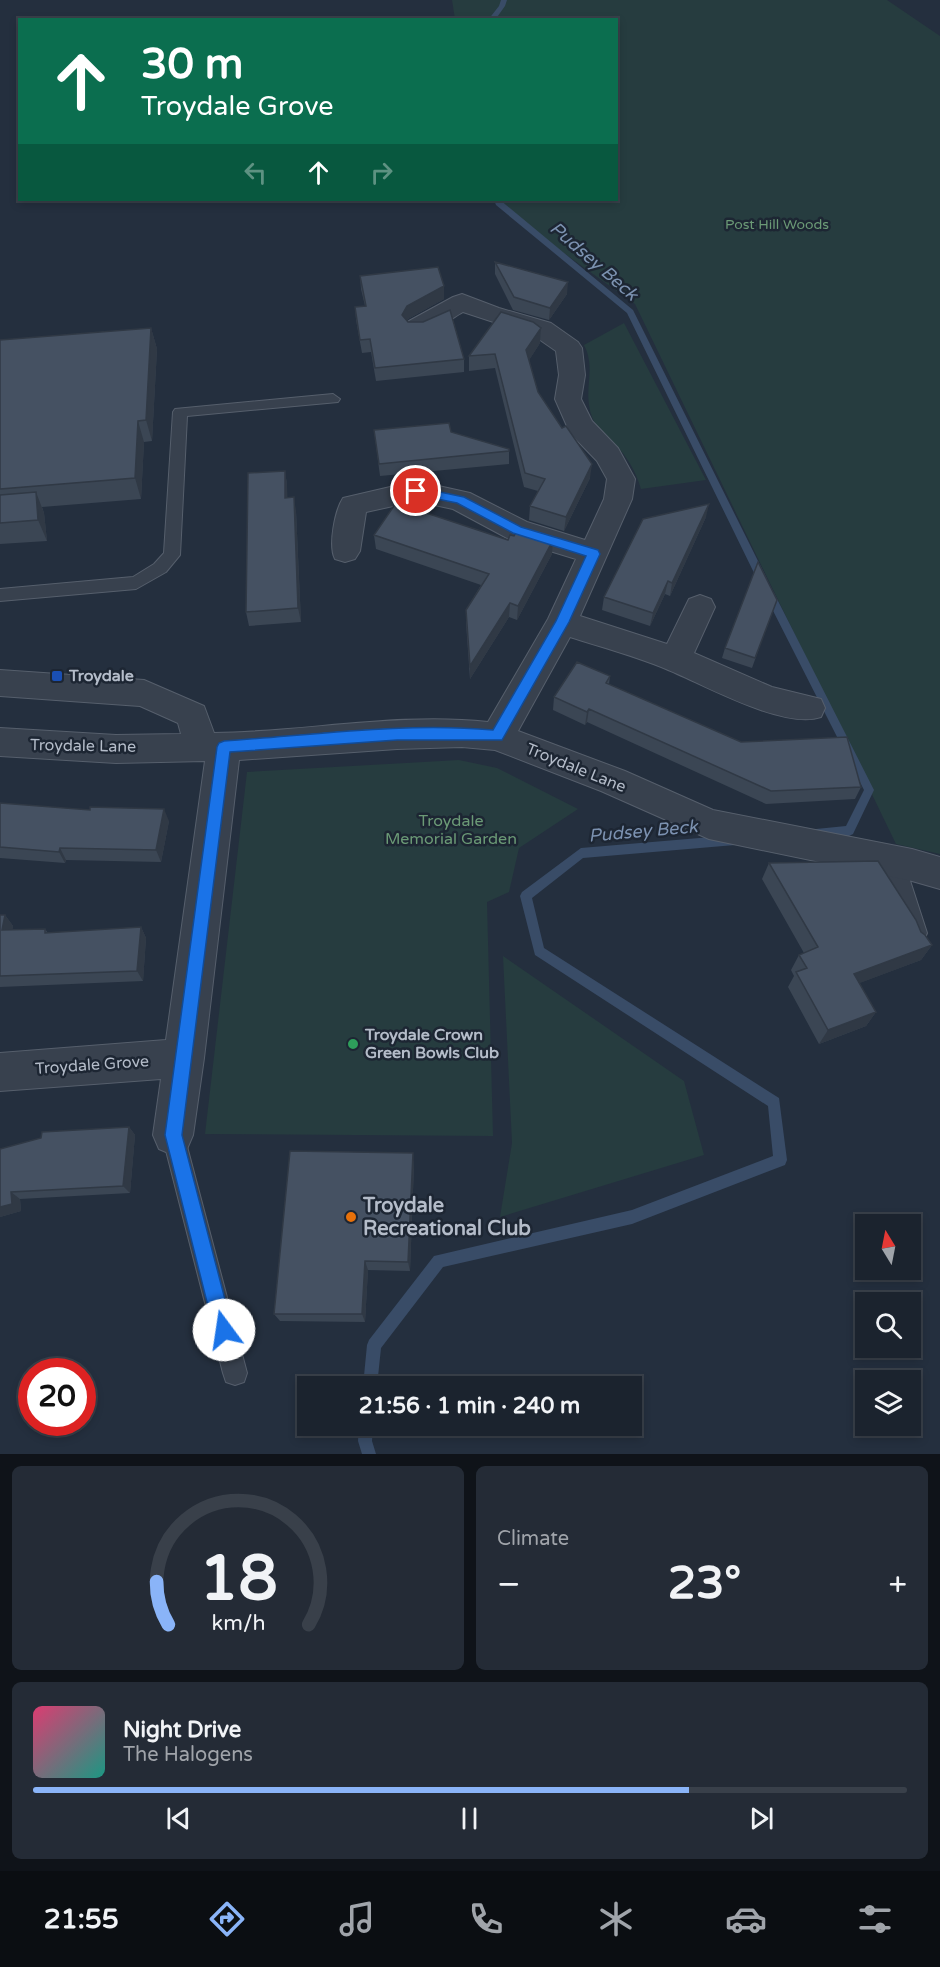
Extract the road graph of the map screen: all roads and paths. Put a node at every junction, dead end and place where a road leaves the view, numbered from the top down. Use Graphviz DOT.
graph roads {
  1 [pos="418,327"];
  2 [pos="333,399"];
  3 [pos="345,552"];
  4 [pos="594,554"];
  5 [pos="0,595"];
  6 [pos="700,607"];
  7 [pos="562,622"];
  8 [pos="675,659"];
  9 [pos="0,683"];
  10 [pos="810,708"];
  11 [pos="497,736"];
  12 [pos="0,742"];
  13 [pos="213,747"];
  14 [pos="881,859"];
  15 [pos="940,873"];
  16 [pos="919,940"];
  17 [pos="184,1058"];
  18 [pos="0,1072"];
  19 [pos="173,1135"];
  20 [pos="235,1374"];
  1 -- 4 [label="street"];
  2 -- 5 [label="lane"];
  3 -- 4 [label="street"];
  4 -- 7 [label="street"];
  6 -- 8 [label="street"];
  7 -- 8 [label="street"];
  7 -- 11 [label="street"];
  8 -- 10 [label="street"];
  9 -- 13 [label="street"];
  11 -- 13 [label="street, Troydale Lane"];
  11 -- 14 [label="street, Troydale Lane"];
  12 -- 13 [label="street, Troydale Lane"];
  13 -- 17 [label="street"];
  14 -- 15 [label="street, Troydale Lane"];
  14 -- 16 [label="lane"];
  17 -- 18 [label="street, Troydale Grove"];
  17 -- 19 [label="street"];
  19 -- 20 [label="lane"];
}
